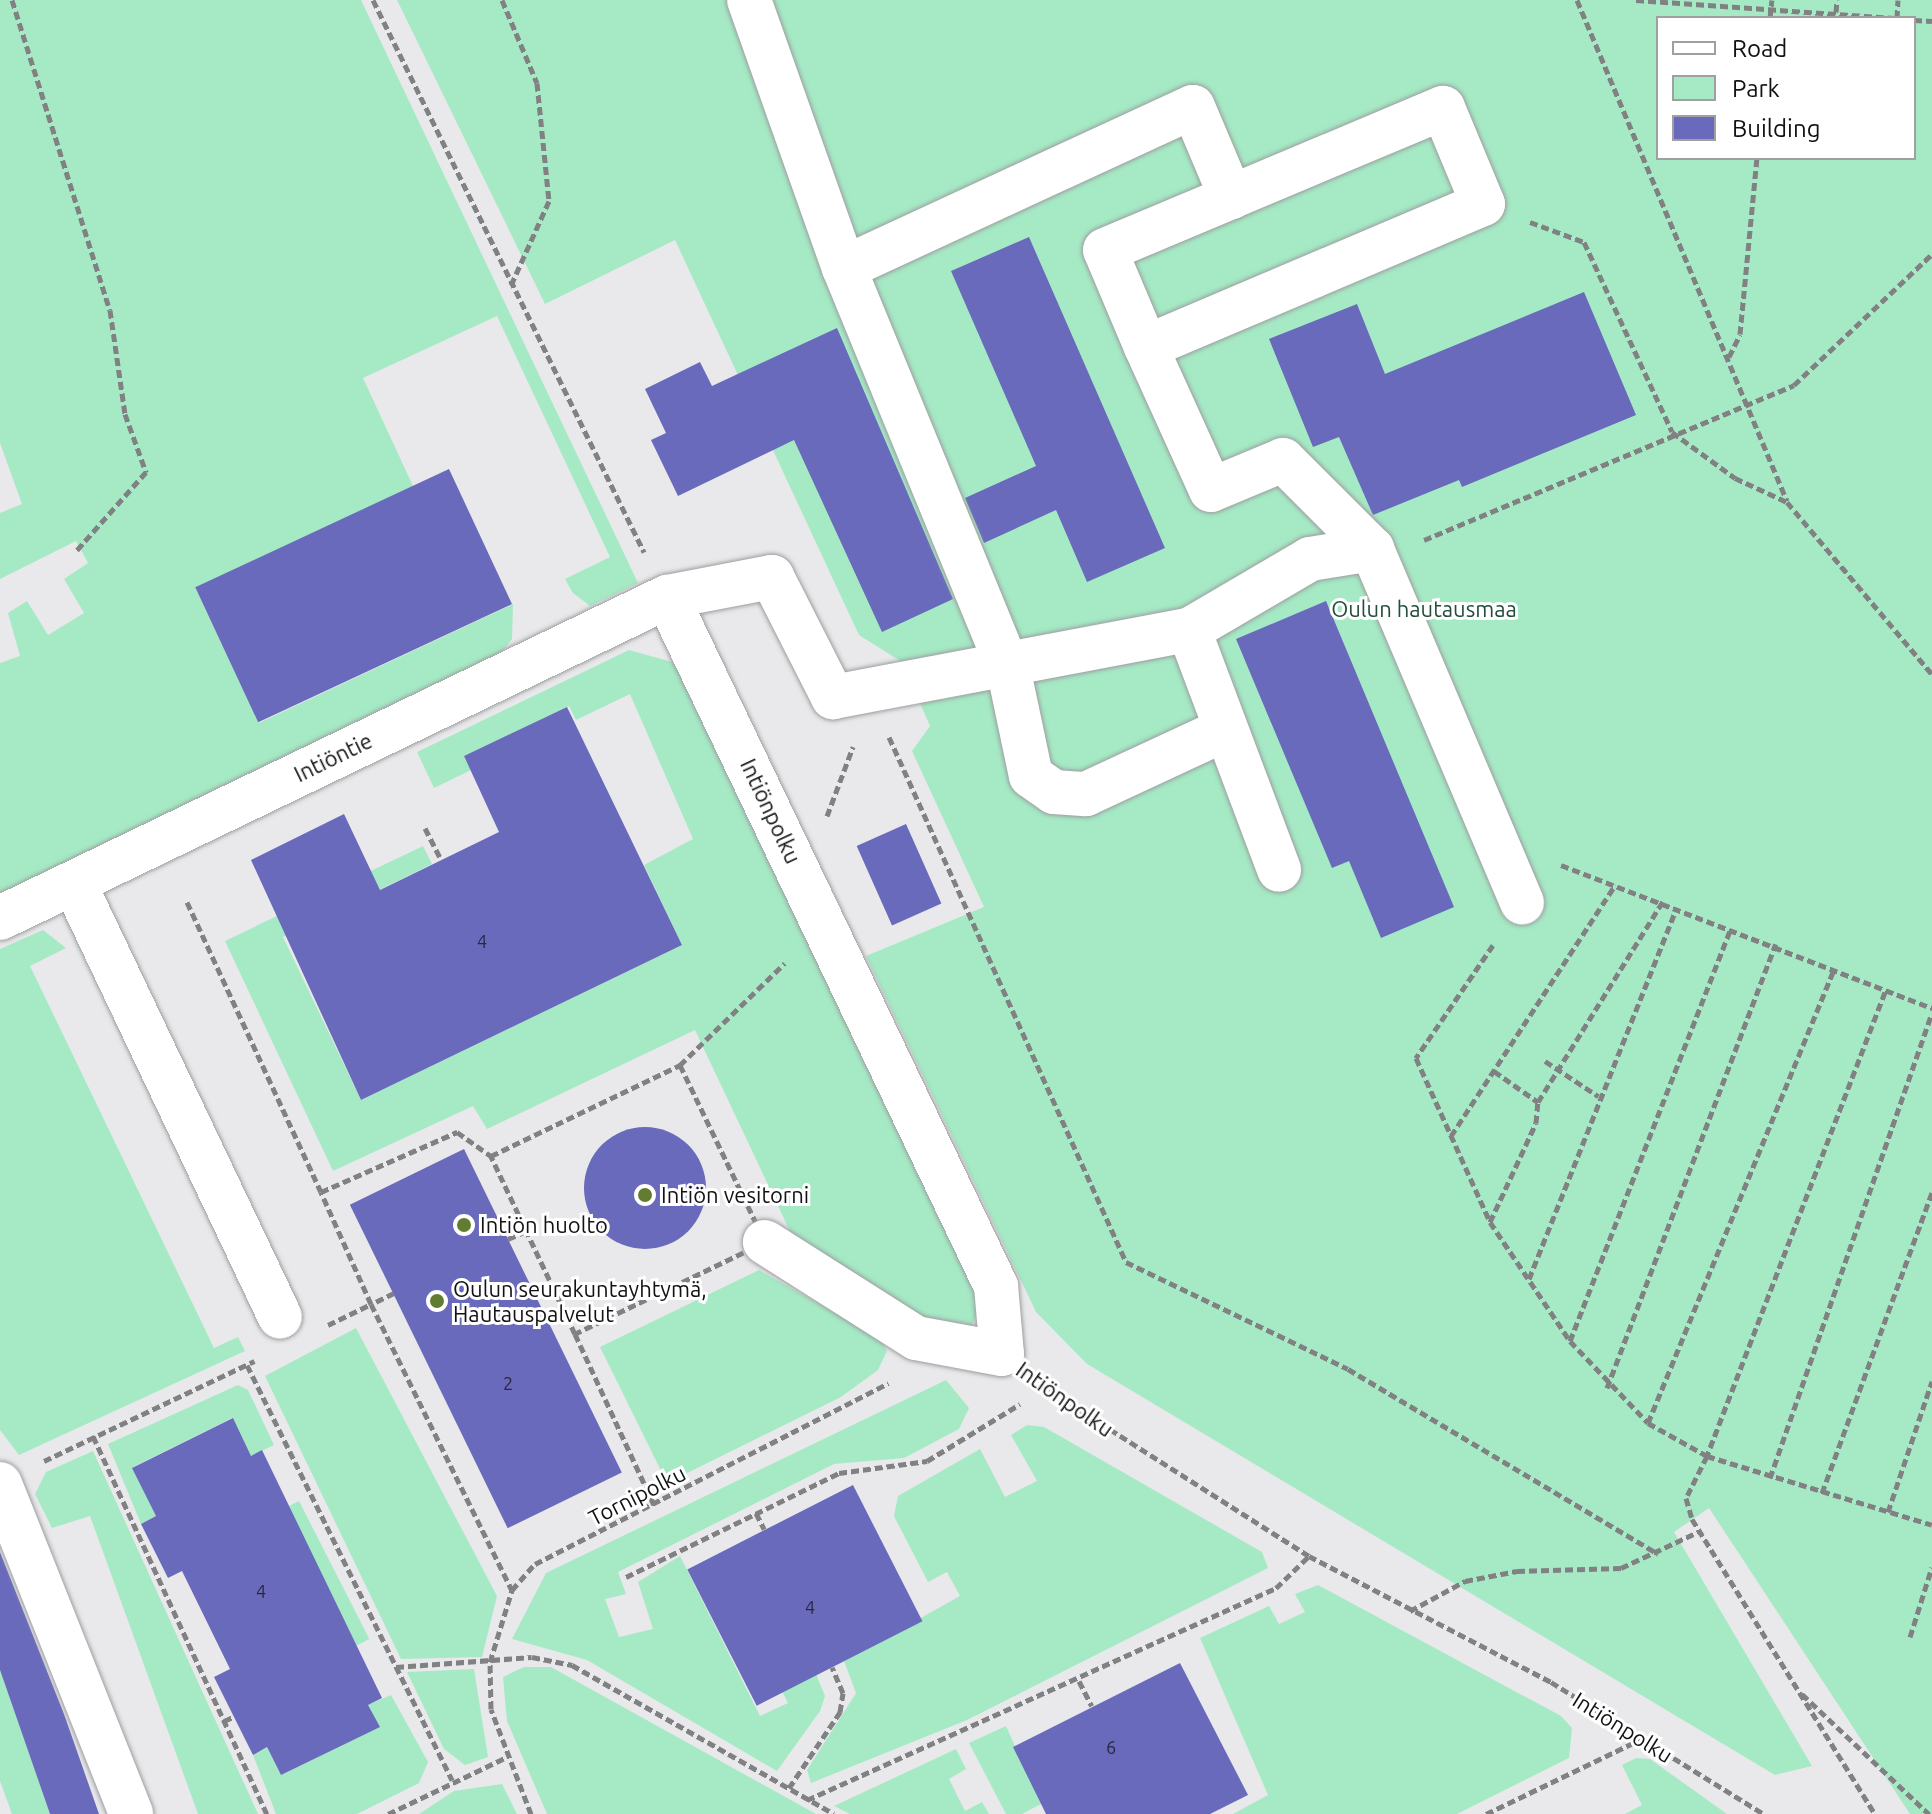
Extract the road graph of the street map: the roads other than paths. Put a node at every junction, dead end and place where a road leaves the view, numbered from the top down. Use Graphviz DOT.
graph roads {
  1 [pos="749,0"];
  2 [pos="1231,197"];
  3 [pos="844,268"];
  4 [pos="1146,347"];
  5 [pos="1372,549"];
  6 [pos="667,597"];
  7 [pos="1189,630"];
  8 [pos="1008,667"];
  9 [pos="1226,729"];
  10 [pos="1279,870"];
  11 [pos="74,883"];
  12 [pos="1522,903"];
  13 [pos="0,918"];
  14 [pos="765,1242"];
  15 [pos="280,1317"];
  16 [pos="0,1484"];
  17 [pos="131,1814"];
  1 -- 3 [label="street"];
  2 -- 3 [label="street"];
  2 -- 4 [label="street"];
  2 -- 4 [label="street"];
  3 -- 8 [label="street"];
  4 -- 5 [label="street"];
  5 -- 7 [label="street"];
  5 -- 12 [label="street"];
  6 -- 8 [label="street, Intiöntie"];
  6 -- 11 [label="street, Intiöntie"];
  6 -- 14 [label="street, Intiönpolku"];
  7 -- 8 [label="street"];
  7 -- 9 [label="street"];
  8 -- 9 [label="street"];
  9 -- 10 [label="street"];
  11 -- 13 [label="street, Intiöntie"];
  11 -- 15 [label="street"];
  16 -- 17 [label="street"];
}
